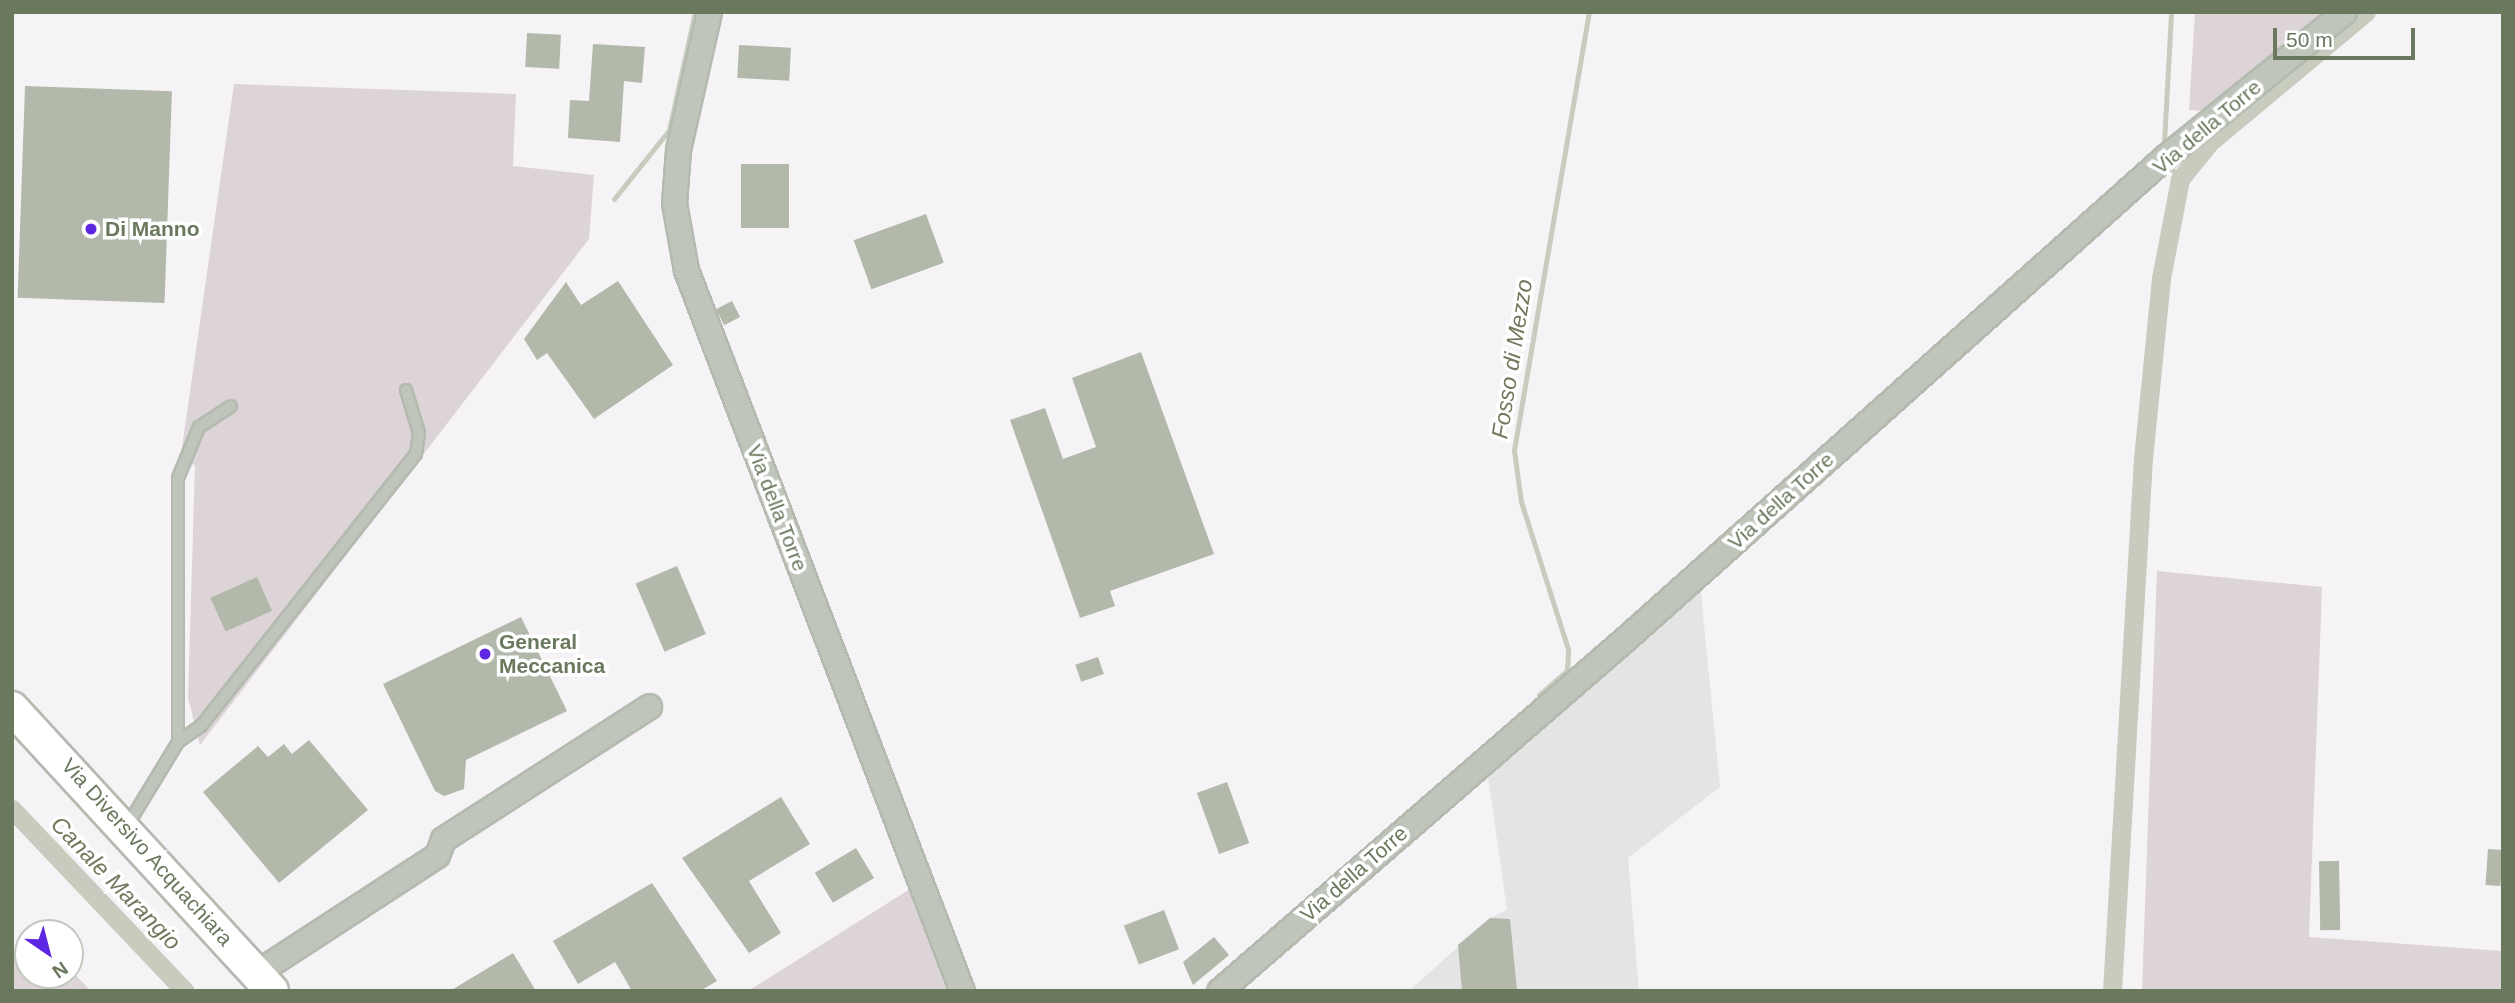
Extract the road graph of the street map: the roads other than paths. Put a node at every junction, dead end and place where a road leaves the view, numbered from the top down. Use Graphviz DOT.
graph roads {
  1 [pos="709,12"];
  2 [pos="2344,12"];
  3 [pos="406,390"];
  4 [pos="231,406"];
  5 [pos="12,688"];
  6 [pos="649,706"];
  7 [pos="12,708"];
  8 [pos="39,731"];
  9 [pos="178,742"];
  10 [pos="127,826"];
  11 [pos="264,982"];
  12 [pos="962,991"];
  13 [pos="1219,991"];
  1 -- 12 [label="street, Via della Torre"];
  2 -- 13 [label="street, Via della Torre"];
  3 -- 9 [label="lane"];
  4 -- 9 [label="lane"];
  5 -- 8 [label="main road"];
  6 -- 11 [label="street, Via Diversivo Acquachiara"];
  7 -- 8 [label="main road"];
  8 -- 10 [label="main road, Via Diversivo Acquachiara"];
  9 -- 10 [label="lane"];
  10 -- 11 [label="main road, Via Diversivo Acquachiara"];
}
